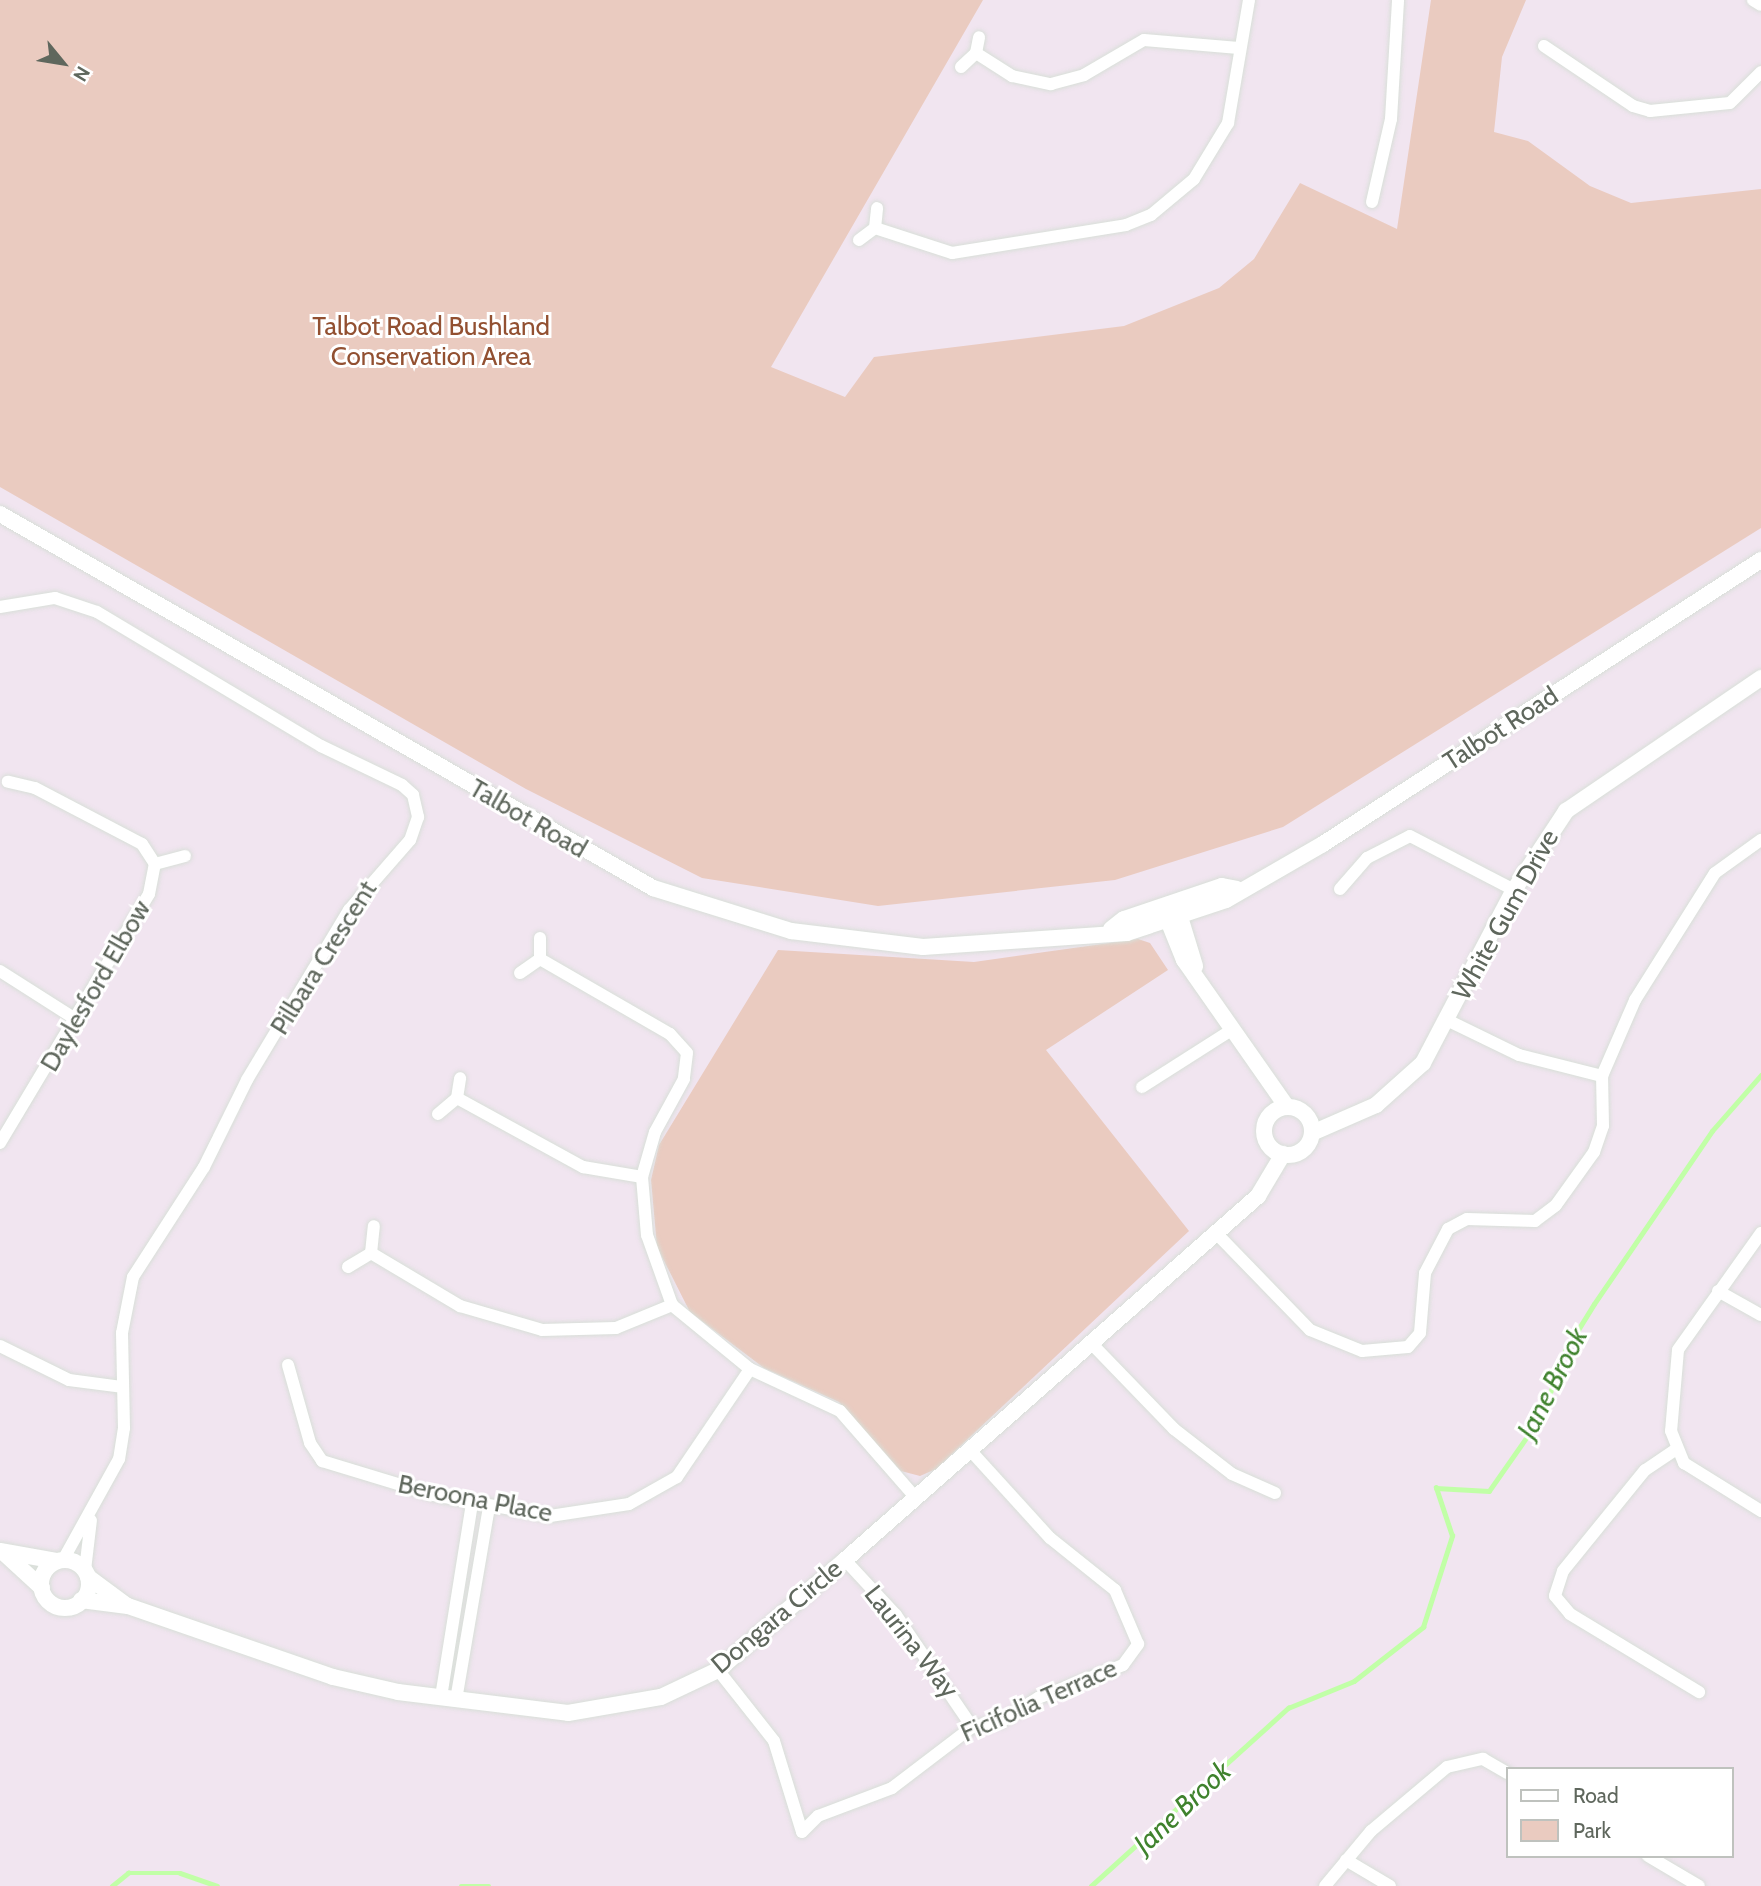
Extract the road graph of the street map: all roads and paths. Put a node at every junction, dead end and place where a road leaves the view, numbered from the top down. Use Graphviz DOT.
graph roads {
  1 [pos="1250,0"];
  2 [pos="1398,0"];
  3 [pos="1754,0"];
  4 [pos="1761,5"];
  5 [pos="979,37"];
  6 [pos="1544,46"];
  7 [pos="1238,48"];
  8 [pos="976,53"];
  9 [pos="961,67"];
  10 [pos="1761,72"];
  11 [pos="1372,202"];
  12 [pos="877,208"];
  13 [pos="875,228"];
  14 [pos="859,240"];
  15 [pos="0,513"];
  16 [pos="1761,560"];
  17 [pos="0,607"];
  18 [pos="1761,678"];
  19 [pos="8,782"];
  20 [pos="1761,840"];
  21 [pos="185,856"];
  22 [pos="155,864"];
  23 [pos="1340,889"];
  24 [pos="1514,890"];
  25 [pos="1172,913"];
  26 [pos="540,938"];
  27 [pos="540,959"];
  28 [pos="0,971"];
  29 [pos="520,973"];
  30 [pos="77,1020"];
  31 [pos="1449,1021"];
  32 [pos="1233,1029"];
  33 [pos="1602,1076"];
  34 [pos="460,1078"];
  35 [pos="1142,1087"];
  36 [pos="457,1098"];
  37 [pos="1281,1109"];
  38 [pos="438,1114"];
  39 [pos="1310,1125"];
  40 [pos="0,1143"];
  41 [pos="1277,1150"];
  42 [pos="642,1177"];
  43 [pos="374,1226"];
  44 [pos="1216,1233"];
  45 [pos="1761,1233"];
  46 [pos="371,1253"];
  47 [pos="348,1267"];
  48 [pos="1718,1291"];
  49 [pos="672,1304"];
  50 [pos="1761,1315"];
  51 [pos="1090,1342"];
  52 [pos="0,1346"];
  53 [pos="288,1365"];
  54 [pos="750,1368"];
  55 [pos="122,1387"];
  56 [pos="970,1450"];
  57 [pos="1675,1450"];
  58 [pos="1275,1493"];
  59 [pos="915,1497"];
  60 [pos="471,1503"];
  61 [pos="489,1507"];
  62 [pos="1761,1511"];
  63 [pos="91,1516"];
  64 [pos="1,1551"];
  65 [pos="845,1560"];
  66 [pos="60,1561"];
  67 [pos="86,1574"];
  68 [pos="42,1588"];
  69 [pos="81,1600"];
  70 [pos="128,1606"];
  71 [pos="718,1670"];
  72 [pos="1699,1692"];
  73 [pos="449,1699"];
  74 [pos="972,1727"];
  75 [pos="1506,1772"];
  76 [pos="1651,1858"];
  77 [pos="1346,1860"];
  78 [pos="1325,1886"];
  79 [pos="1390,1886"];
  80 [pos="1699,1886"];
  1 -- 7 [label="street"];
  2 -- 11 [label="street"];
  3 -- 4 [label="street"];
  5 -- 8 [label="street"];
  6 -- 10 [label="street"];
  7 -- 8 [label="street"];
  7 -- 13 [label="street"];
  8 -- 9 [label="street"];
  12 -- 13 [label="street"];
  13 -- 14 [label="street"];
  15 -- 25 [label="street, Talbot Road"];
  16 -- 25 [label="street, Talbot Road"];
  17 -- 55 [label="street, Pilbara Crescent"];
  18 -- 24 [label="street, White Gum Drive"];
  19 -- 22 [label="street, Daylesford Elbow"];
  20 -- 33 [label="street"];
  21 -- 22 [label="street"];
  22 -- 30 [label="street, Daylesford Elbow"];
  23 -- 24 [label="street"];
  24 -- 31 [label="street, White Gum Drive"];
  25 -- 32 [label="street"];
  26 -- 27 [label="street"];
  27 -- 29 [label="street"];
  27 -- 42 [label="street"];
  28 -- 30 [label="street"];
  30 -- 40 [label="street, Daylesford Elbow"];
  31 -- 33 [label="street"];
  31 -- 39 [label="street, White Gum Drive"];
  32 -- 35 [label="street"];
  32 -- 37 [label="street"];
  33 -- 44 [label="street"];
  34 -- 36 [label="street"];
  36 -- 38 [label="street"];
  36 -- 42 [label="street"];
  37 -- 39 [label="street"];
  37 -- 41 [label="street"];
  39 -- 41 [label="street, White Gum Drive"];
  41 -- 44 [label="street, Dongara Circle"];
  42 -- 49 [label="street"];
  43 -- 46 [label="street"];
  44 -- 51 [label="street, Dongara Circle"];
  45 -- 48 [label="street"];
  46 -- 47 [label="street"];
  46 -- 49 [label="street"];
  48 -- 50 [label="street"];
  48 -- 57 [label="street"];
  49 -- 54 [label="street"];
  51 -- 56 [label="street, Dongara Circle"];
  51 -- 58 [label="street"];
  52 -- 55 [label="street"];
  53 -- 60 [label="street, Beroona Place"];
  54 -- 59 [label="street"];
  54 -- 61 [label="street, Beroona Place"];
  55 -- 63 [label="street, Pilbara Crescent"];
  56 -- 59 [label="street, Dongara Circle"];
  56 -- 74 [label="street, Ficifolia Terrace"];
  57 -- 62 [label="street"];
  57 -- 72 [label="street"];
  59 -- 65 [label="street, Dongara Circle"];
  60 -- 61 [label="street, Beroona Place"];
  60 -- 73 [label="street"];
  61 -- 73 [label="street"];
  63 -- 66 [label="street, Pilbara Crescent"];
  63 -- 67 [label="street, Pilbara Crescent"];
  64 -- 66 [label="street"];
  64 -- 68 [label="street"];
  65 -- 71 [label="street, Dongara Circle"];
  65 -- 74 [label="street, Laurina Way"];
  66 -- 67 [label="street"];
  66 -- 68 [label="street"];
  67 -- 69 [label="street"];
  67 -- 70 [label="street, Dongara Circle"];
  68 -- 69 [label="street"];
  69 -- 70 [label="street, Dongara Circle"];
  70 -- 73 [label="street, Dongara Circle"];
  71 -- 73 [label="street, Dongara Circle"];
  71 -- 74 [label="street, Ficifolia Terrace"];
  75 -- 77 [label="street"];
  76 -- 80 [label="street"];
  77 -- 78 [label="street"];
  77 -- 79 [label="street"];
}
